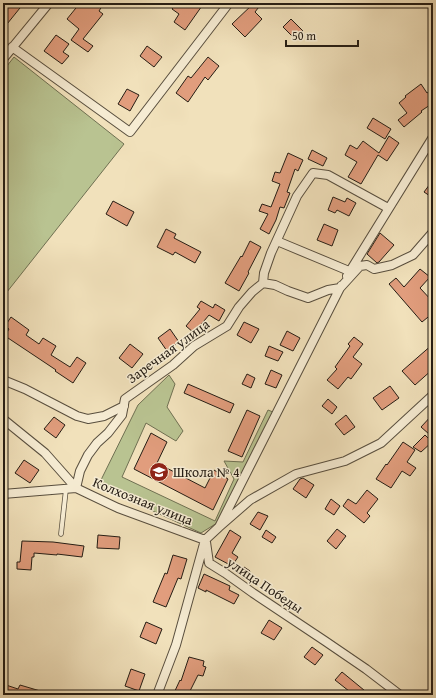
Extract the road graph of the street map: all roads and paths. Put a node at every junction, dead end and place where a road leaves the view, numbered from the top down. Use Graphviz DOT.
graph roads {
  1 [pos="49,3"];
  2 [pos="229,3"];
  3 [pos="12,47"];
  4 [pos="3,59"];
  5 [pos="433,137"];
  6 [pos="388,208"];
  7 [pos="433,232"];
  8 [pos="276,241"];
  9 [pos="349,271"];
  10 [pos="263,283"];
  11 [pos="340,288"];
  12 [pos="3,380"];
  13 [pos="433,394"];
  14 [pos="124,406"];
  15 [pos="3,419"];
  16 [pos="66,488"];
  17 [pos="76,488"];
  18 [pos="3,494"];
  19 [pos="219,526"];
  20 [pos="61,534"];
  21 [pos="205,540"];
  22 [pos="157,695"];
  23 [pos="400,695"];
  1 -- 3 [label="street"];
  2 -- 3 [label="street"];
  3 -- 4 [label="street"];
  5 -- 6 [label="street"];
  6 -- 8 [label="street"];
  6 -- 9 [label="street"];
  7 -- 11 [label="street"];
  8 -- 9 [label="street"];
  8 -- 10 [label="street"];
  9 -- 11 [label="street"];
  10 -- 11 [label="street"];
  10 -- 14 [label="street, Заречная улица"];
  11 -- 19 [label="street"];
  12 -- 14 [label="street"];
  13 -- 19 [label="street"];
  14 -- 17 [label="street, Заречная улица"];
  15 -- 17 [label="street, Колхозная улица"];
  16 -- 17 [label="street"];
  16 -- 18 [label="street"];
  16 -- 20 [label="lane"];
  17 -- 21 [label="street, Колхозная улица"];
  19 -- 21 [label="street"];
  21 -- 22 [label="street"];
  21 -- 23 [label="street, улица Победы"];
}
